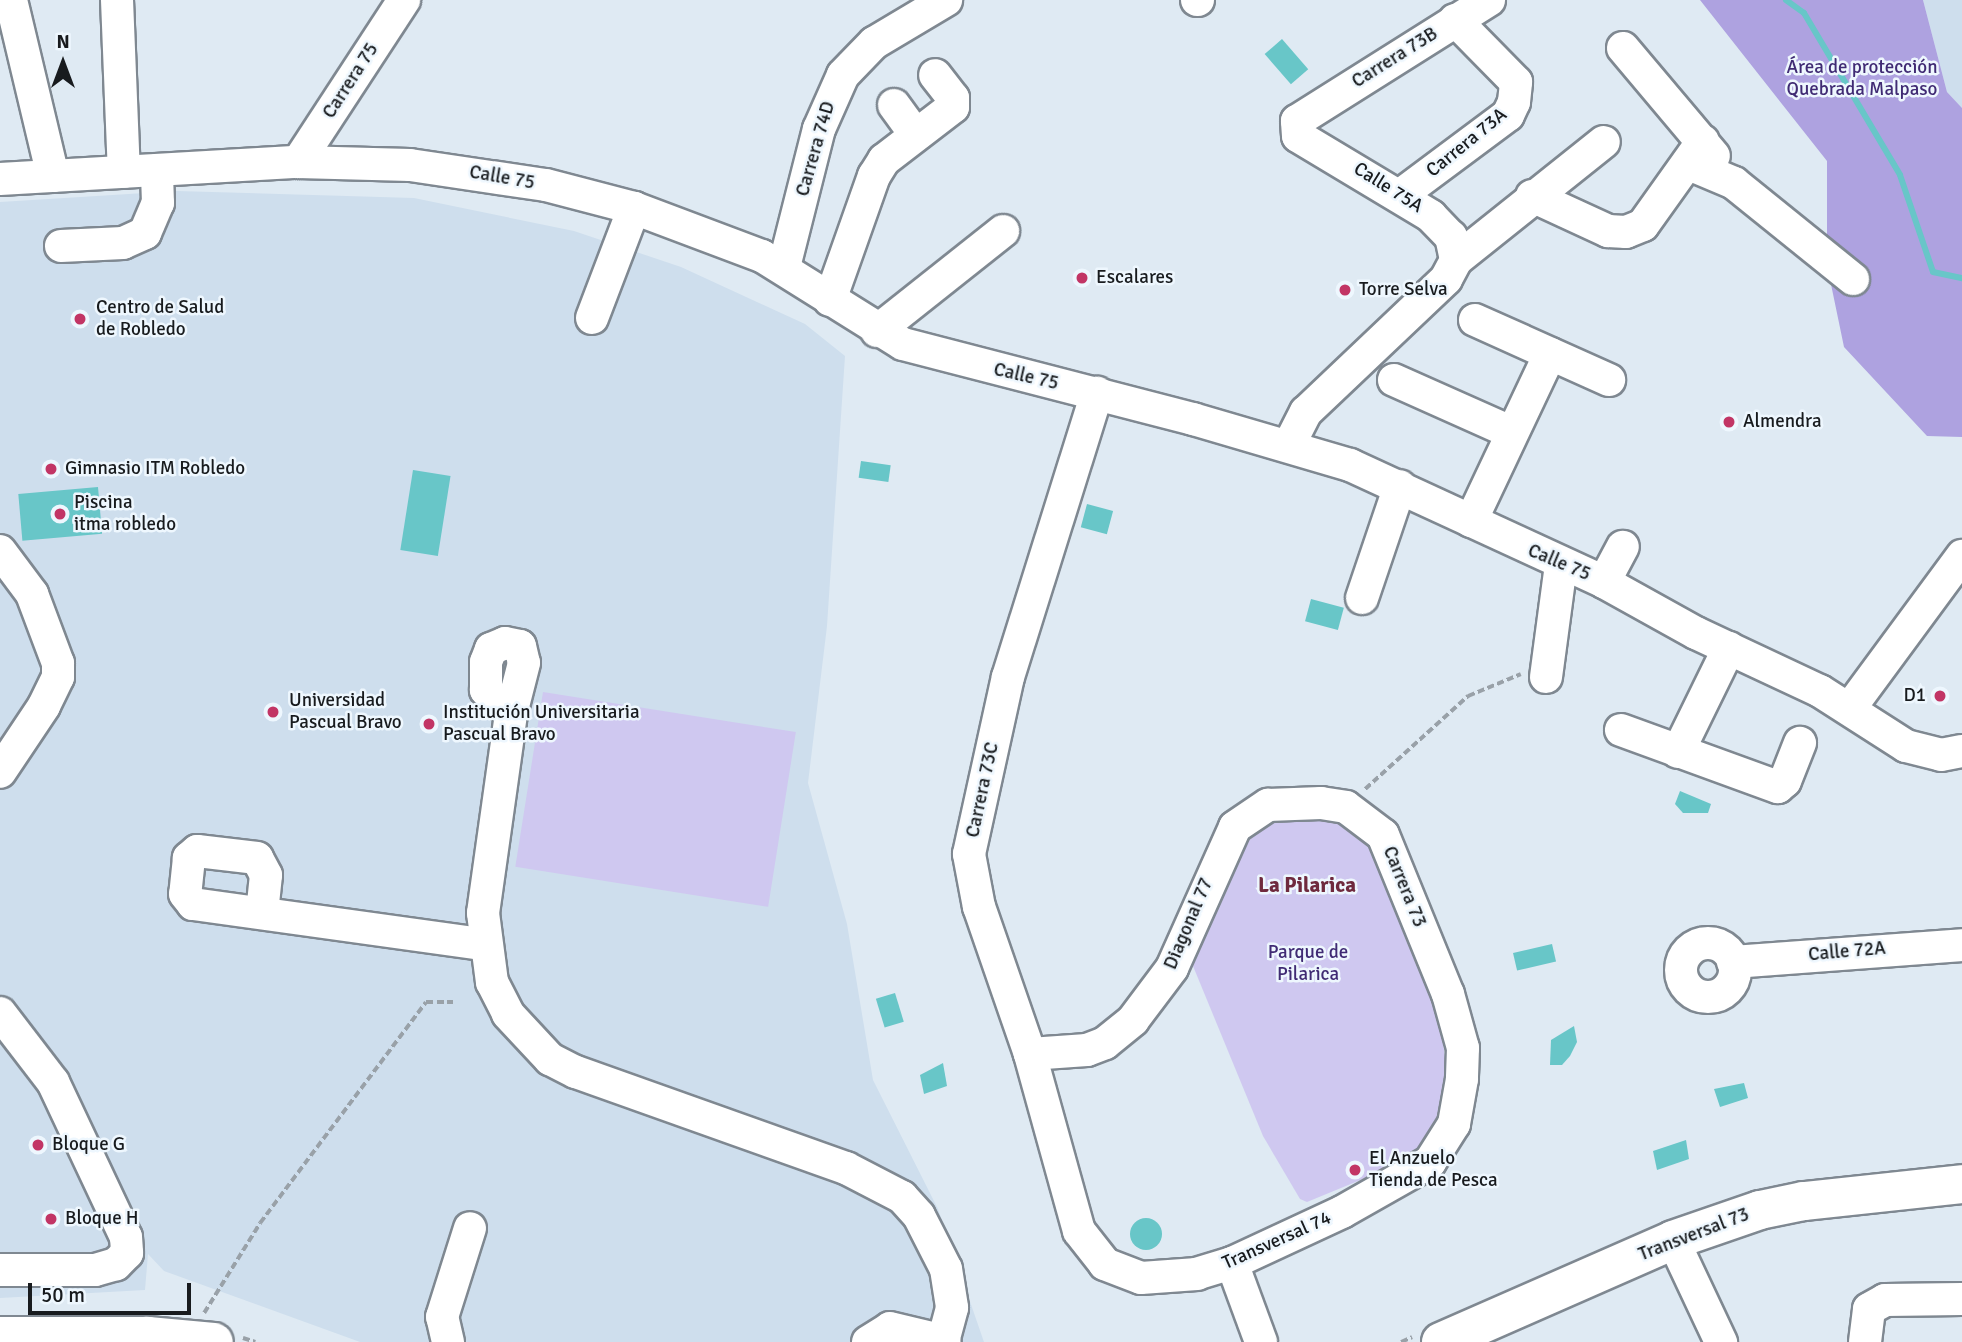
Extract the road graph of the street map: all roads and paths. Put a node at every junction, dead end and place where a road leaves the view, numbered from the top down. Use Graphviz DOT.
graph roads {
  1 [pos="11,0"];
  2 [pos="117,0"];
  3 [pos="404,0"];
  4 [pos="946,0"];
  5 [pos="1489,0"];
  6 [pos="1455,20"];
  7 [pos="1623,48"];
  8 [pos="935,75"];
  9 [pos="894,105"];
  10 [pos="1302,117"];
  11 [pos="916,135"];
  12 [pos="1604,142"];
  13 [pos="1696,153"];
  14 [pos="298,162"];
  15 [pos="158,170"];
  16 [pos="124,172"];
  17 [pos="52,176"];
  18 [pos="0,179"];
  19 [pos="1402,194"];
  20 [pos="1532,197"];
  21 [pos="634,208"];
  22 [pos="1003,231"];
  23 [pos="61,246"];
  24 [pos="784,267"];
  25 [pos="1451,269"];
  26 [pos="1853,279"];
  27 [pos="830,300"];
  28 [pos="592,318"];
  29 [pos="1475,320"];
  30 [pos="877,331"];
  31 [pos="1550,354"];
  32 [pos="1394,380"];
  33 [pos="1609,380"];
  34 [pos="1097,393"];
  35 [pos="1511,432"];
  36 [pos="1289,445"];
  37 [pos="1400,486"];
  38 [pos="1471,521"];
  39 [pos="1623,547"];
  40 [pos="0,551"];
  41 [pos="1962,556"];
  42 [pos="1561,565"];
  43 [pos="1604,582"];
  44 [pos="1362,598"];
  45 [pos="1553,643"];
  46 [pos="1729,648"];
  47 [pos="1546,677"];
  48 [pos="1850,708"];
  49 [pos="511,713"];
  50 [pos="1621,730"];
  51 [pos="1800,743"];
  52 [pos="1962,751"];
  53 [pos="1678,752"];
  54 [pos="0,772"];
  55 [pos="1346,807"];
  56 [pos="262,913"];
  57 [pos="483,944"];
  58 [pos="1962,945"];
  59 [pos="1733,962"];
  60 [pos="453,1002"];
  61 [pos="0,1013"];
  62 [pos="1030,1054"];
  63 [pos="1405,1179"];
  64 [pos="1962,1184"];
  65 [pos="470,1228"];
  66 [pos="1673,1240"];
  67 [pos="1232,1263"];
  68 [pos="0,1270"];
  69 [pos="1141,1278"];
  70 [pos="1962,1299"];
  71 [pos="192,1335"];
  72 [pos="0,1336"];
  73 [pos="448,1342"];
  74 [pos="868,1342"];
  75 [pos="944,1342"];
  76 [pos="1261,1342"];
  77 [pos="1441,1342"];
  78 [pos="1721,1342"];
  79 [pos="1865,1342"];
  1 -- 17 [label="street"];
  2 -- 16 [label="street"];
  3 -- 14 [label="street, Carrera 75"];
  4 -- 24 [label="street, Carrera 74D"];
  5 -- 6 [label="street, Carrera 73B"];
  6 -- 10 [label="street, Carrera 73B"];
  6 -- 19 [label="street, Carrera 73A"];
  7 -- 13 [label="street"];
  8 -- 11 [label="street"];
  9 -- 11 [label="street"];
  10 -- 19 [label="street, Calle 75A"];
  11 -- 27 [label="street"];
  12 -- 20 [label="street"];
  13 -- 20 [label="street"];
  13 -- 26 [label="street"];
  14 -- 15 [label="street, Calle 75"];
  14 -- 21 [label="street, Calle 75"];
  15 -- 16 [label="street, Calle 75"];
  15 -- 23 [label="street"];
  16 -- 17 [label="street, Calle 75"];
  17 -- 18 [label="street, Calle 75"];
  19 -- 25 [label="street, Calle 75A"];
  20 -- 25 [label="street"];
  21 -- 24 [label="street, Calle 75"];
  21 -- 28 [label="street"];
  22 -- 30 [label="street"];
  24 -- 27 [label="street, Calle 75"];
  25 -- 36 [label="street"];
  27 -- 30 [label="street, Calle 75"];
  29 -- 31 [label="street"];
  30 -- 34 [label="street, Calle 75"];
  31 -- 33 [label="street"];
  31 -- 35 [label="street"];
  32 -- 35 [label="street"];
  34 -- 36 [label="street, Calle 75"];
  34 -- 62 [label="street, Carrera 73C"];
  35 -- 38 [label="street"];
  36 -- 37 [label="street, Calle 75"];
  37 -- 38 [label="street, Calle 75"];
  37 -- 44 [label="street"];
  38 -- 42 [label="street, Calle 75"];
  39 -- 43 [label="street"];
  40 -- 54 [label="street"];
  41 -- 48 [label="street"];
  42 -- 43 [label="street, Calle 75"];
  42 -- 45 [label="street"];
  43 -- 46 [label="street, Calle 75"];
  45 -- 47 [label="street"];
  45 -- 55 [label="path"];
  46 -- 48 [label="street, Calle 75"];
  46 -- 53 [label="street"];
  48 -- 52 [label="street, Calle 75"];
  49 -- 57 [label="street"];
  50 -- 53 [label="street"];
  51 -- 53 [label="street"];
  55 -- 62 [label="street, Diagonal 77"];
  55 -- 63 [label="street, Carrera 73"];
  56 -- 57 [label="street"];
  57 -- 75 [label="street"];
  58 -- 59 [label="street, Calle 72A"];
  60 -- 71 [label="path"];
  61 -- 68 [label="street"];
  62 -- 69 [label="street, Carrera 73C"];
  63 -- 67 [label="street, Transversal 74"];
  64 -- 66 [label="main road, Transversal 73"];
  65 -- 73 [label="street"];
  66 -- 77 [label="main road, Transversal 73"];
  66 -- 78 [label="street"];
  67 -- 69 [label="street, Transversal 74"];
  67 -- 76 [label="street"];
  70 -- 79 [label="street"];
  71 -- 72 [label="main road"];
  74 -- 75 [label="street"];
}
